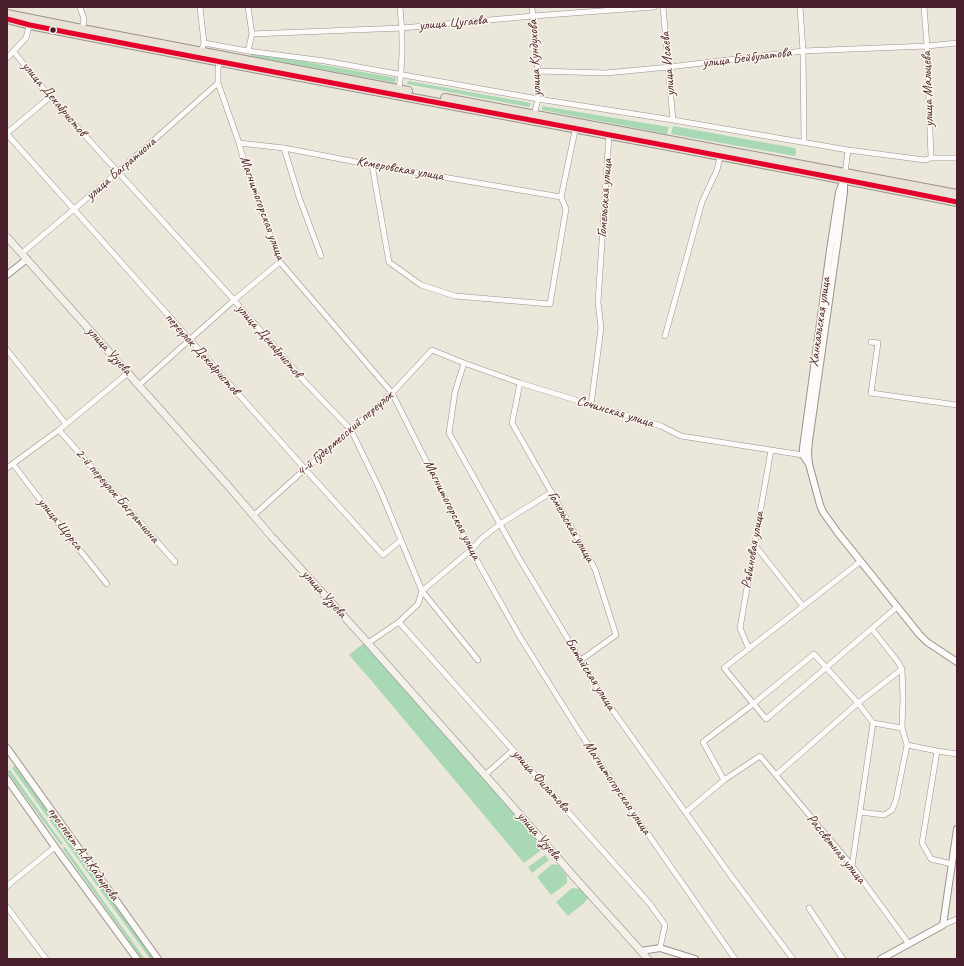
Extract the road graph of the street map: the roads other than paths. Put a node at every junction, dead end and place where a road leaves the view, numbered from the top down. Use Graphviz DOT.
graph roads {
  1 [pos="80,7"];
  2 [pos="200,7"];
  3 [pos="248,7"];
  4 [pos="400,7"];
  5 [pos="532,7"];
  6 [pos="654,7"];
  7 [pos="663,7"];
  8 [pos="800,7"];
  9 [pos="924,7"];
  10 [pos="7,14"];
  11 [pos="533,16"];
  12 [pos="7,19"];
  13 [pos="31,22"];
  14 [pos="402,28"];
  15 [pos="82,32"];
  16 [pos="252,34"];
  17 [pos="204,43"];
  18 [pos="957,44"];
  19 [pos="927,46"];
  20 [pos="248,51"];
  21 [pos="804,51"];
  22 [pos="14,52"];
  23 [pos="201,52"];
  24 [pos="185,55"];
  25 [pos="7,58"];
  26 [pos="237,58"];
  27 [pos="220,62"];
  28 [pos="668,67"];
  29 [pos="538,71"];
  30 [pos="401,74"];
  31 [pos="218,83"];
  32 [pos="399,90"];
  33 [pos="383,92"];
  34 [pos="50,97"];
  35 [pos="538,99"];
  36 [pos="534,115"];
  37 [pos="516,117"];
  38 [pos="673,120"];
  39 [pos="576,126"];
  40 [pos="7,133"];
  41 [pos="609,135"];
  42 [pos="804,142"];
  43 [pos="239,143"];
  44 [pos="284,148"];
  45 [pos="848,150"];
  46 [pos="748,154"];
  47 [pos="720,157"];
  48 [pos="931,158"];
  49 [pos="957,158"];
  50 [pos="372,165"];
  51 [pos="118,172"];
  52 [pos="845,176"];
  53 [pos="957,194"];
  54 [pos="561,197"];
  55 [pos="957,202"];
  56 [pos="74,209"];
  57 [pos="7,237"];
  58 [pos="24,256"];
  59 [pos="321,256"];
  60 [pos="280,262"];
  61 [pos="7,275"];
  62 [pos="234,300"];
  63 [pos="665,336"];
  64 [pos="189,340"];
  65 [pos="871,342"];
  66 [pos="7,350"];
  67 [pos="432,350"];
  68 [pos="464,363"];
  69 [pos="128,373"];
  70 [pos="520,383"];
  71 [pos="139,385"];
  72 [pos="392,393"];
  73 [pos="591,405"];
  74 [pos="957,405"];
  75 [pos="66,424"];
  76 [pos="59,430"];
  77 [pos="351,430"];
  78 [pos="771,450"];
  79 [pos="803,455"];
  80 [pos="12,464"];
  81 [pos="809,464"];
  82 [pos="7,468"];
  83 [pos="305,469"];
  84 [pos="552,492"];
  85 [pos="254,515"];
  86 [pos="500,524"];
  87 [pos="401,540"];
  88 [pos="754,544"];
  89 [pos="471,550"];
  90 [pos="861,561"];
  91 [pos="175,562"];
  92 [pos="107,584"];
  93 [pos="422,591"];
  94 [pos="803,606"];
  95 [pos="897,607"];
  96 [pos="399,622"];
  97 [pos="872,629"];
  98 [pos="368,643"];
  99 [pos="748,649"];
  100 [pos="478,660"];
  101 [pos="581,660"];
  102 [pos="957,662"];
  103 [pos="827,668"];
  104 [pos="902,669"];
  105 [pos="858,703"];
  106 [pos="753,704"];
  107 [pos="873,723"];
  108 [pos="902,728"];
  109 [pos="907,745"];
  110 [pos="7,748"];
  111 [pos="514,750"];
  112 [pos="937,751"];
  113 [pos="957,754"];
  114 [pos="13,756"];
  115 [pos="7,760"];
  116 [pos="485,775"];
  117 [pos="776,775"];
  118 [pos="7,779"];
  119 [pos="724,780"];
  120 [pos="686,812"];
  121 [pos="860,812"];
  122 [pos="957,829"];
  123 [pos="956,840"];
  124 [pos="55,847"];
  125 [pos="952,864"];
  126 [pos="852,866"];
  127 [pos="7,886"];
  128 [pos="7,907"];
  129 [pos="809,908"];
  130 [pos="957,919"];
  131 [pos="943,925"];
  132 [pos="909,944"];
  133 [pos="660,948"];
  134 [pos="641,951"];
  135 [pos="46,959"];
  136 [pos="137,959"];
  137 [pos="158,959"];
  138 [pos="648,959"];
  139 [pos="695,959"];
  140 [pos="735,959"];
  141 [pos="793,959"];
  142 [pos="843,959"];
  143 [pos="881,959"];
  1 -- 15 [label="street"];
  2 -- 17 [label="street"];
  3 -- 16 [label="street"];
  4 -- 14 [label="street"];
  5 -- 11 [label="street, улица Кундухова"];
  6 -- 11 [label="street, улица Цугаева"];
  7 -- 28 [label="street, улица Исаева"];
  8 -- 21 [label="street"];
  9 -- 19 [label="street, улица Мальцева"];
  10 -- 13 [label="main road"];
  11 -- 14 [label="street, улица Цугаева"];
  11 -- 29 [label="street, улица Кундухова"];
  12 -- 13 [label="main road"];
  13 -- 15 [label="main road"];
  13 -- 22 [label="street"];
  14 -- 16 [label="street, улица Цугаева"];
  14 -- 30 [label="street"];
  15 -- 23 [label="main road"];
  15 -- 24 [label="main road"];
  16 -- 20 [label="street"];
  17 -- 20 [label="street"];
  17 -- 23 [label="street"];
  18 -- 19 [label="street, улица Бейбулатова"];
  19 -- 21 [label="street, улица Бейбулатова"];
  19 -- 48 [label="street, улица Мальцева"];
  20 -- 30 [label="street"];
  21 -- 28 [label="street, улица Бейбулатова"];
  21 -- 42 [label="street"];
  22 -- 25 [label="street"];
  22 -- 34 [label="street, улица Декабристов"];
  23 -- 24 [label="street"];
  23 -- 26 [label="main road"];
  24 -- 27 [label="main road"];
  26 -- 27 [label="street"];
  26 -- 32 [label="main road"];
  27 -- 31 [label="street, Магнитогорская улица"];
  27 -- 33 [label="main road"];
  28 -- 29 [label="street, улица Бейбулатова"];
  28 -- 38 [label="street, улица Исаева"];
  29 -- 35 [label="street, улица Кундухова"];
  30 -- 32 [label="street"];
  30 -- 35 [label="street"];
  31 -- 43 [label="street, Магнитогорская улица"];
  31 -- 51 [label="street, улица Багратиона"];
  32 -- 33 [label="street"];
  32 -- 36 [label="main road"];
  33 -- 37 [label="main road"];
  34 -- 40 [label="street, переулок Декабристов"];
  34 -- 51 [label="street, улица Декабристов"];
  35 -- 36 [label="street, улица Кундухова"];
  35 -- 38 [label="street"];
  36 -- 37 [label="street, улица Кундухова"];
  36 -- 39 [label="main road"];
  37 -- 39 [label="main road"];
  38 -- 42 [label="street"];
  39 -- 41 [label="main road"];
  39 -- 46 [label="main road"];
  39 -- 54 [label="street"];
  40 -- 56 [label="street, переулок Декабристов"];
  41 -- 47 [label="main road"];
  41 -- 73 [label="street, Гомельская улица"];
  42 -- 45 [label="street"];
  43 -- 44 [label="street, Кемеровская улица"];
  43 -- 60 [label="street, Магнитогорская улица"];
  44 -- 50 [label="street, Кемеровская улица"];
  44 -- 59 [label="street"];
  45 -- 48 [label="street"];
  45 -- 52 [label="street"];
  46 -- 47 [label="street"];
  46 -- 52 [label="main road"];
  47 -- 52 [label="main road"];
  47 -- 63 [label="street"];
  48 -- 49 [label="street"];
  50 -- 54 [label="street, Кемеровская улица"];
  50 -- 54 [label="street"];
  51 -- 56 [label="street, улица Багратиона"];
  51 -- 62 [label="street, улица Декабристов"];
  52 -- 53 [label="main road"];
  52 -- 55 [label="main road"];
  52 -- 79 [label="street, Ханкальская улица"];
  52 -- 81 [label="street, Ханкальская улица"];
  56 -- 58 [label="street, улица Багратиона"];
  56 -- 64 [label="street, переулок Декабристов"];
  57 -- 58 [label="main road, улица Узуева"];
  58 -- 61 [label="street, улица Багратиона"];
  58 -- 69 [label="main road, улица Узуева"];
  60 -- 62 [label="street"];
  60 -- 72 [label="street, Магнитогорская улица"];
  62 -- 64 [label="street"];
  62 -- 77 [label="street, улица Декабристов"];
  64 -- 71 [label="street"];
  64 -- 83 [label="street, переулок Декабристов"];
  65 -- 74 [label="street"];
  66 -- 75 [label="street"];
  67 -- 68 [label="street, Сочинская улица"];
  67 -- 72 [label="street, 4-й Гудермесский переулок"];
  68 -- 70 [label="street, Сочинская улица"];
  68 -- 86 [label="street, Батайская улица"];
  69 -- 71 [label="main road, улица Узуева"];
  69 -- 75 [label="street"];
  70 -- 73 [label="street, Сочинская улица"];
  70 -- 84 [label="street, Гомельская улица"];
  71 -- 85 [label="main road, улица Узуева"];
  72 -- 77 [label="street, 4-й Гудермесский переулок"];
  72 -- 89 [label="street, Магнитогорская улица"];
  73 -- 78 [label="street, Сочинская улица"];
  75 -- 76 [label="street"];
  76 -- 80 [label="street"];
  76 -- 91 [label="street, 2-й переулок Багратиона"];
  77 -- 83 [label="street, 4-й Гудермесский переулок"];
  77 -- 87 [label="street, улица Декабристов"];
  78 -- 79 [label="street, Сочинская улица"];
  78 -- 88 [label="street, Рябиновая улица"];
  79 -- 81 [label="street, Ханкальская улица"];
  80 -- 82 [label="street"];
  80 -- 92 [label="street, улица Щорса"];
  81 -- 90 [label="street, Ханкальская улица"];
  83 -- 85 [label="street, 4-й Гудермесский переулок"];
  83 -- 87 [label="street, переулок Декабристов"];
  84 -- 86 [label="street"];
  84 -- 101 [label="street, Гомельская улица"];
  85 -- 98 [label="main road, улица Узуева"];
  86 -- 89 [label="street"];
  86 -- 101 [label="street, Батайская улица"];
  87 -- 93 [label="street, улица Декабристов"];
  88 -- 94 [label="street"];
  88 -- 99 [label="street, Рябиновая улица"];
  89 -- 93 [label="street"];
  89 -- 140 [label="street, Магнитогорская улица"];
  90 -- 94 [label="street"];
  90 -- 95 [label="street, Ханкальская улица"];
  93 -- 96 [label="street"];
  93 -- 100 [label="street, улица Декабристов"];
  94 -- 99 [label="street"];
  95 -- 97 [label="street"];
  95 -- 102 [label="street, Ханкальская улица"];
  96 -- 98 [label="street"];
  96 -- 111 [label="street, улица Филатова"];
  97 -- 103 [label="street"];
  97 -- 104 [label="street"];
  98 -- 116 [label="main road, улица Узуева"];
  99 -- 106 [label="street"];
  101 -- 120 [label="street, Батайская улица"];
  103 -- 105 [label="street"];
  103 -- 106 [label="street"];
  103 -- 106 [label="street"];
  104 -- 105 [label="street"];
  104 -- 108 [label="street"];
  105 -- 107 [label="street"];
  105 -- 117 [label="street"];
  106 -- 119 [label="street"];
  107 -- 108 [label="street"];
  107 -- 121 [label="street"];
  108 -- 109 [label="street"];
  109 -- 112 [label="street"];
  109 -- 121 [label="street"];
  110 -- 114 [label="street, проспект А.А.Кадырова"];
  111 -- 116 [label="street"];
  111 -- 133 [label="street, улица Филатова"];
  112 -- 113 [label="street"];
  112 -- 125 [label="street"];
  114 -- 115 [label="street"];
  114 -- 137 [label="street, проспект А.А.Кадырова"];
  116 -- 134 [label="main road, улица Узуева"];
  117 -- 119 [label="street, Рассветная улица"];
  117 -- 126 [label="street, Рассветная улица"];
  118 -- 124 [label="street, проспект А.А.Кадырова"];
  119 -- 120 [label="street"];
  120 -- 141 [label="street, Батайская улица"];
  121 -- 126 [label="street"];
  122 -- 123 [label="street"];
  123 -- 125 [label="street"];
  124 -- 127 [label="street"];
  124 -- 136 [label="street, проспект А.А.Кадырова"];
  125 -- 131 [label="street"];
  126 -- 132 [label="street, Рассветная улица"];
  128 -- 135 [label="street"];
  129 -- 142 [label="street"];
  130 -- 131 [label="street"];
  131 -- 132 [label="street"];
  132 -- 143 [label="street"];
  133 -- 134 [label="street"];
  133 -- 139 [label="street"];
  134 -- 138 [label="main road, улица Узуева"];
}
